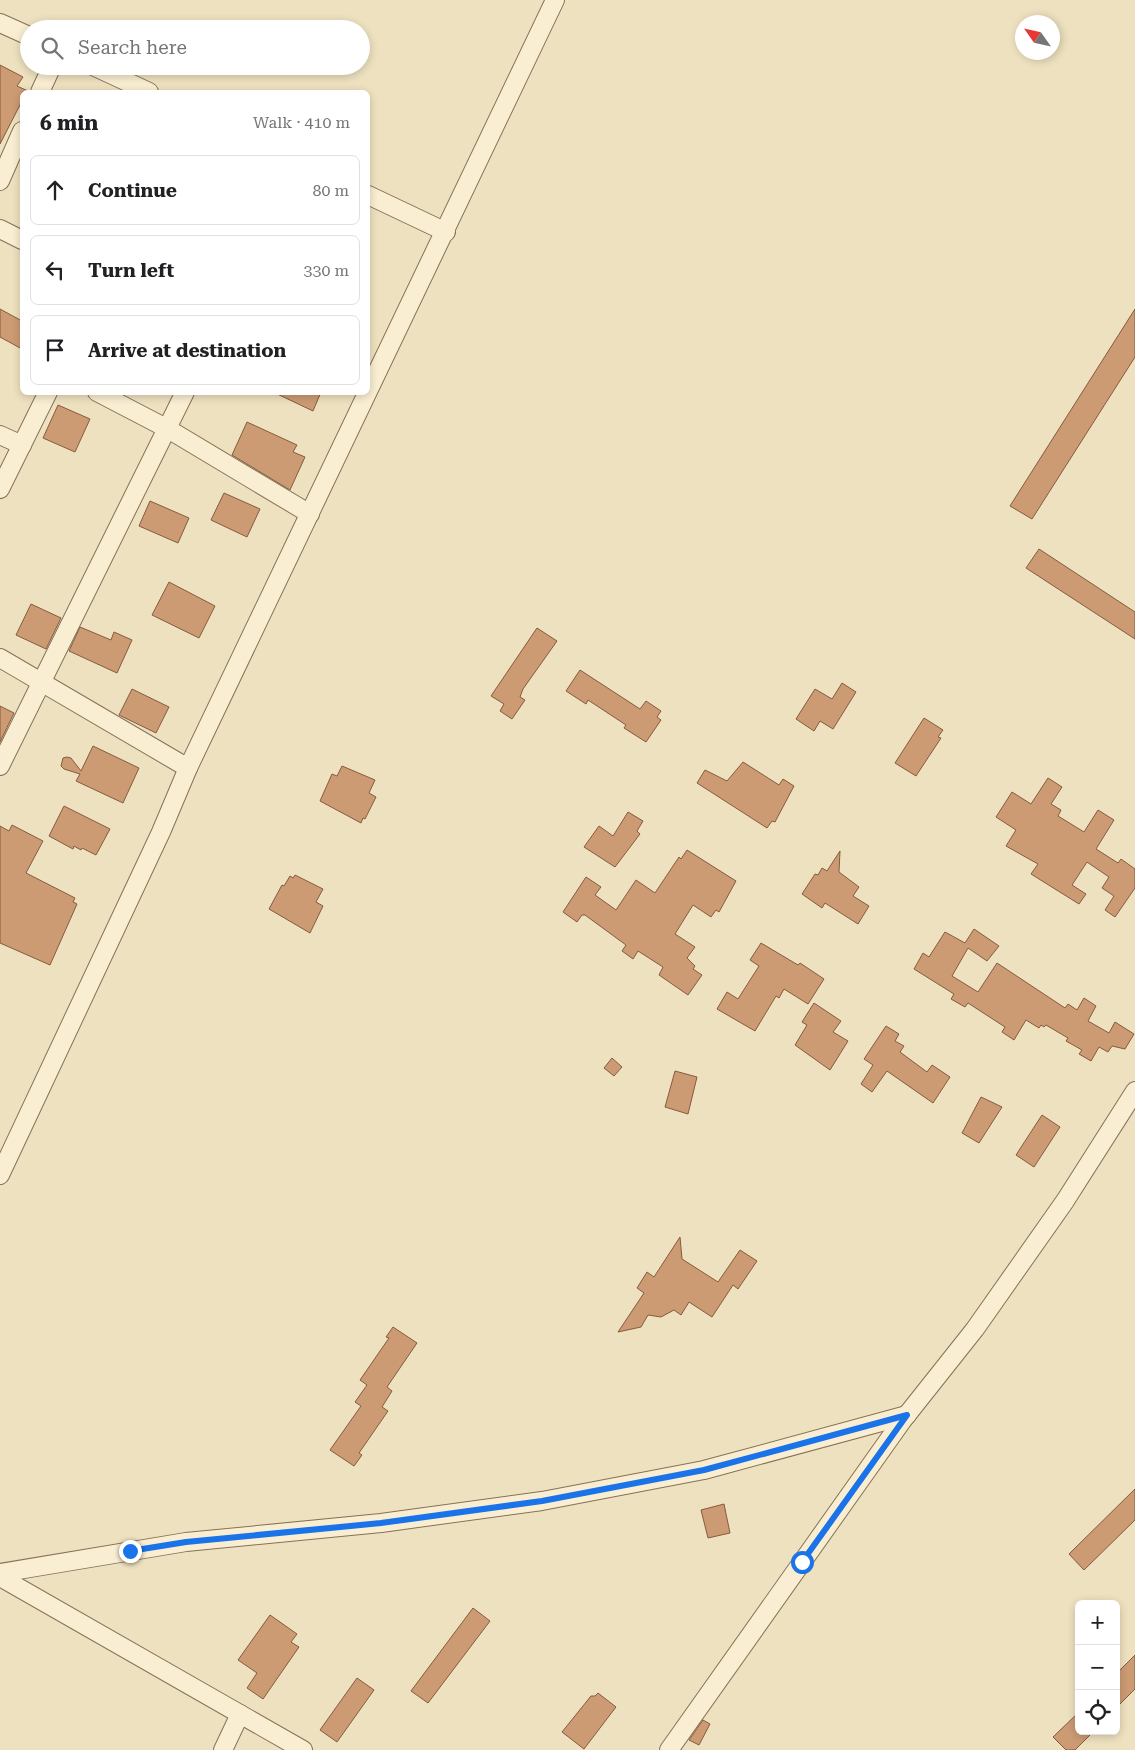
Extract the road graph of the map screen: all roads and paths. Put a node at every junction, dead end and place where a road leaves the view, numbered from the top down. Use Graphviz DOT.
graph roads {
  1 [pos="556,0"];
  2 [pos="0,23"];
  3 [pos="20,32"];
  4 [pos="48,75"];
  5 [pos="112,75"];
  6 [pos="41,90"];
  7 [pos="145,90"];
  8 [pos="20,135"];
  9 [pos="0,180"];
  10 [pos="370,196"];
  11 [pos="0,229"];
  12 [pos="446,232"];
  13 [pos="20,239"];
  14 [pos="370,390"];
  15 [pos="47,395"];
  16 [pos="103,395"];
  17 [pos="184,395"];
  18 [pos="367,395"];
  19 [pos="168,429"];
  20 [pos="0,435"];
  21 [pos="22,446"];
  22 [pos="0,489"];
  23 [pos="310,514"];
  24 [pos="0,658"];
  25 [pos="42,683"];
  26 [pos="0,766"];
  27 [pos="188,768"];
  28 [pos="1135,1091"];
  29 [pos="0,1175"];
  30 [pos="907,1415"];
  31 [pos="0,1573"];
  32 [pos="0,1577"];
  33 [pos="240,1714"];
  34 [pos="223,1750"];
  35 [pos="303,1750"];
  36 [pos="669,1750"];
  1 -- 12 [label="street"];
  2 -- 3 [label="street"];
  4 -- 6 [label="street"];
  5 -- 7 [label="street"];
  8 -- 9 [label="street"];
  10 -- 12 [label="street"];
  11 -- 13 [label="street"];
  12 -- 14 [label="street"];
  15 -- 21 [label="street"];
  16 -- 19 [label="street"];
  17 -- 19 [label="street"];
  18 -- 23 [label="street"];
  19 -- 23 [label="street"];
  19 -- 25 [label="street"];
  20 -- 21 [label="street"];
  21 -- 22 [label="street"];
  23 -- 27 [label="street"];
  24 -- 25 [label="street"];
  25 -- 26 [label="street"];
  25 -- 27 [label="street"];
  27 -- 29 [label="street"];
  28 -- 30 [label="street"];
  30 -- 31 [label="street"];
  30 -- 36 [label="street"];
  32 -- 33 [label="street"];
  33 -- 34 [label="street"];
  33 -- 35 [label="street"];
}
